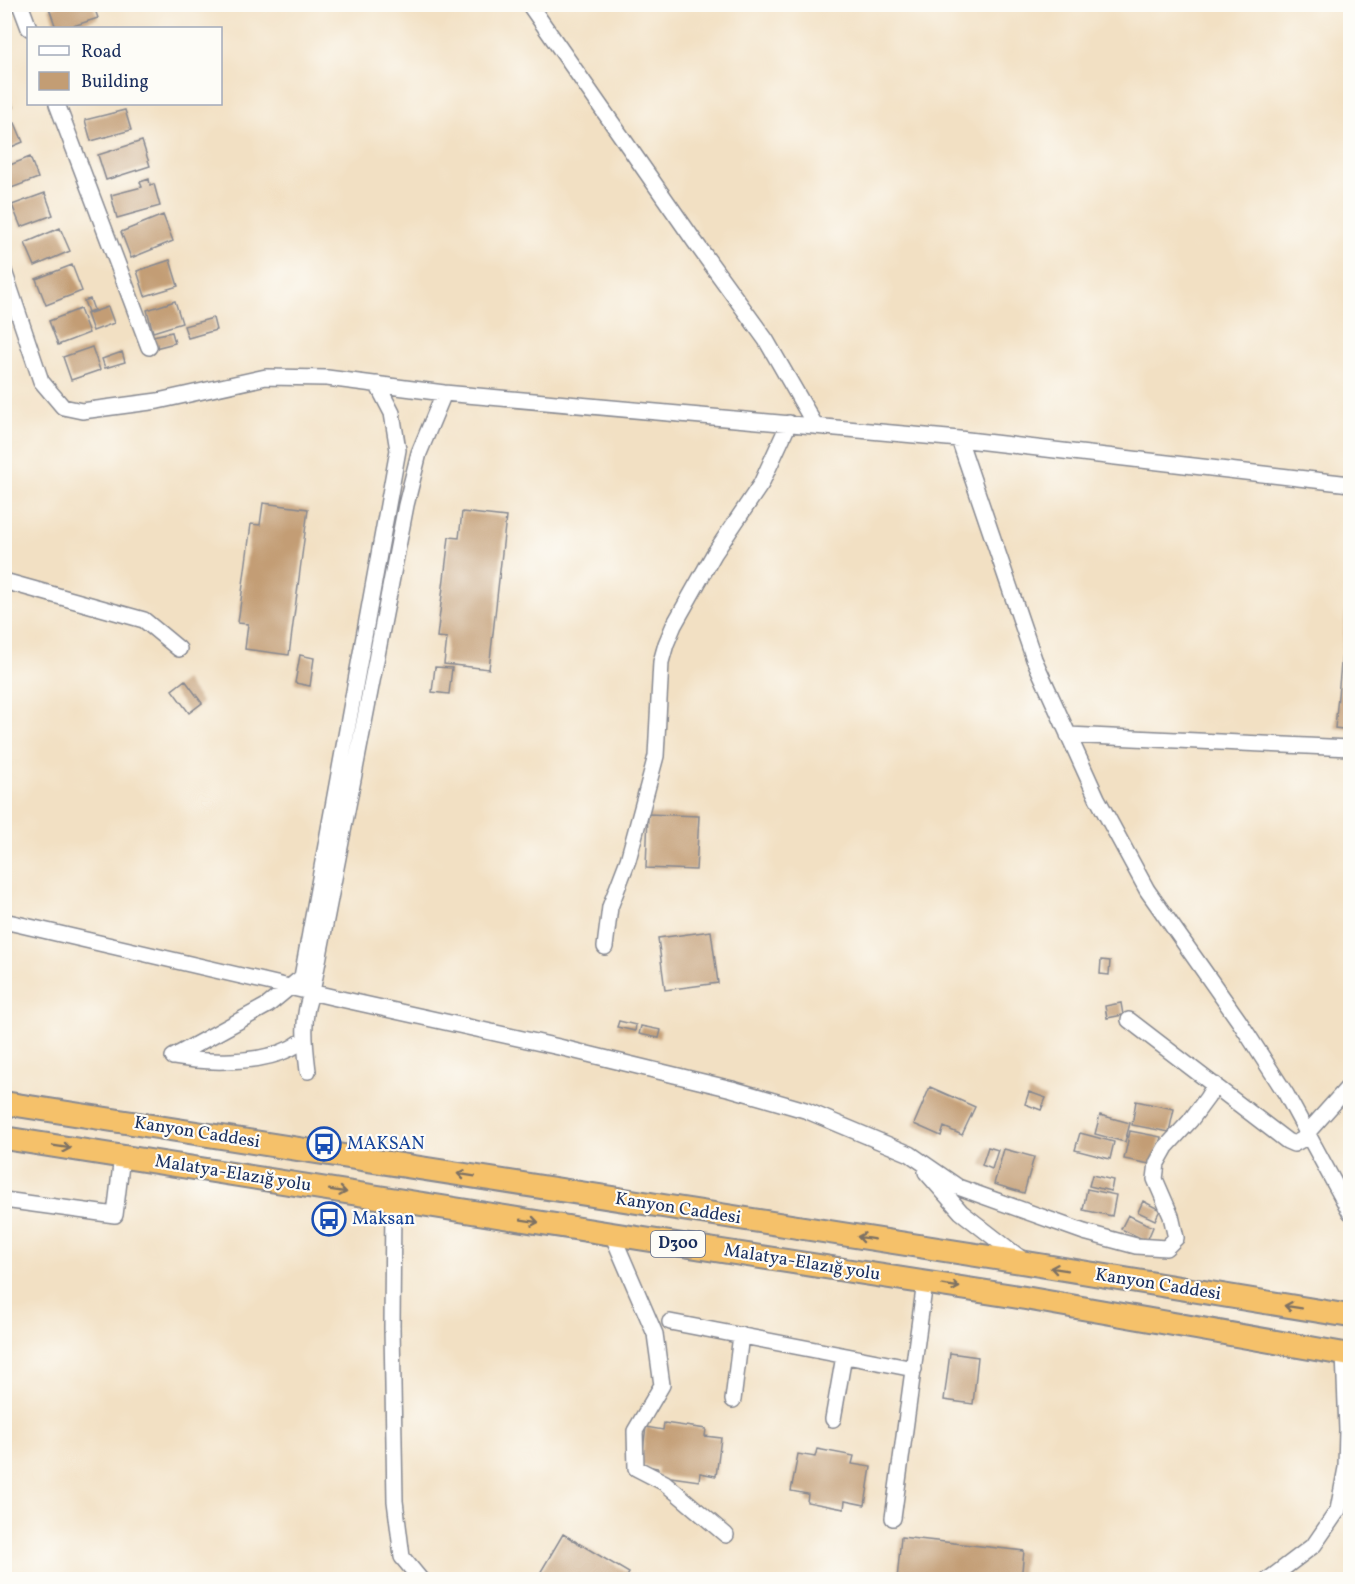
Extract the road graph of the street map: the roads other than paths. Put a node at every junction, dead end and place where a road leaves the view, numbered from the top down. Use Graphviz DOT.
graph roads {
  1 [pos="20,4"];
  2 [pos="529,4"];
  3 [pos="29,27"];
  4 [pos="57,105"];
  5 [pos="4,271"];
  6 [pos="149,347"];
  7 [pos="377,384"];
  8 [pos="444,393"];
  9 [pos="789,423"];
  10 [pos="815,425"];
  11 [pos="959,440"];
  12 [pos="1350,484"];
  13 [pos="4,581"];
  14 [pos="179,649"];
  15 [pos="1068,735"];
  16 [pos="1350,748"];
  17 [pos="4,921"];
  18 [pos="605,947"];
  19 [pos="290,987"];
  20 [pos="312,992"];
  21 [pos="1129,1020"];
  22 [pos="305,1039"];
  23 [pos="308,1071"];
  24 [pos="1215,1085"];
  25 [pos="1350,1086"];
  26 [pos="4,1102"];
  27 [pos="1307,1133"];
  28 [pos="4,1138"];
  29 [pos="910,1155"];
  30 [pos="122,1156"];
  31 [pos="393,1199"];
  32 [pos="4,1200"];
  33 [pos="1350,1212"];
  34 [pos="612,1234"];
  35 [pos="1027,1263"];
  36 [pos="925,1282"];
  37 [pos="1350,1316"];
  38 [pos="670,1322"];
  39 [pos="741,1335"];
  40 [pos="1347,1354"];
  41 [pos="844,1356"];
  42 [pos="914,1369"];
  43 [pos="732,1400"];
  44 [pos="833,1419"];
  45 [pos="1349,1431"];
  46 [pos="893,1518"];
  47 [pos="726,1535"];
  48 [pos="421,1580"];
  49 [pos="1268,1580"];
  1 -- 3 [label="street"];
  2 -- 10 [label="street"];
  4 -- 6 [label="street"];
  5 -- 7 [label="street"];
  7 -- 8 [label="street"];
  7 -- 19 [label="street"];
  8 -- 9 [label="street"];
  8 -- 20 [label="street"];
  9 -- 10 [label="street"];
  9 -- 18 [label="street"];
  10 -- 11 [label="street"];
  11 -- 12 [label="street"];
  11 -- 15 [label="street"];
  13 -- 14 [label="street"];
  15 -- 16 [label="street"];
  15 -- 27 [label="street"];
  17 -- 19 [label="street"];
  19 -- 20 [label="street"];
  19 -- 22 [label="street"];
  20 -- 22 [label="street"];
  20 -- 29 [label="street"];
  21 -- 24 [label="street"];
  22 -- 23 [label="street"];
  24 -- 27 [label="street"];
  24 -- 29 [label="street"];
  25 -- 27 [label="street"];
  35 -- 26 [label="highway, Kanyon Caddesi / D300, one-way"];
  27 -- 33 [label="street"];
  28 -- 30 [label="highway, Malatya-Elazığ yolu / D300, one-way"];
  29 -- 35 [label="street"];
  30 -- 31 [label="highway, Malatya-Elazığ yolu / D300, one-way"];
  30 -- 32 [label="street"];
  31 -- 34 [label="highway, Malatya-Elazığ yolu / D300, one-way"];
  31 -- 48 [label="street"];
  34 -- 36 [label="highway, Malatya-Elazığ yolu / D300"];
  34 -- 47 [label="street"];
  37 -- 35 [label="highway, Kanyon Caddesi / D300, one-way"];
  36 -- 40 [label="highway, Malatya-Elazığ yolu / D300, one-way"];
  36 -- 42 [label="street"];
  38 -- 39 [label="street"];
  39 -- 41 [label="street"];
  39 -- 43 [label="street"];
  40 -- 45 [label="street"];
  41 -- 42 [label="street"];
  41 -- 44 [label="street"];
  42 -- 46 [label="street"];
  45 -- 49 [label="street"];
}
